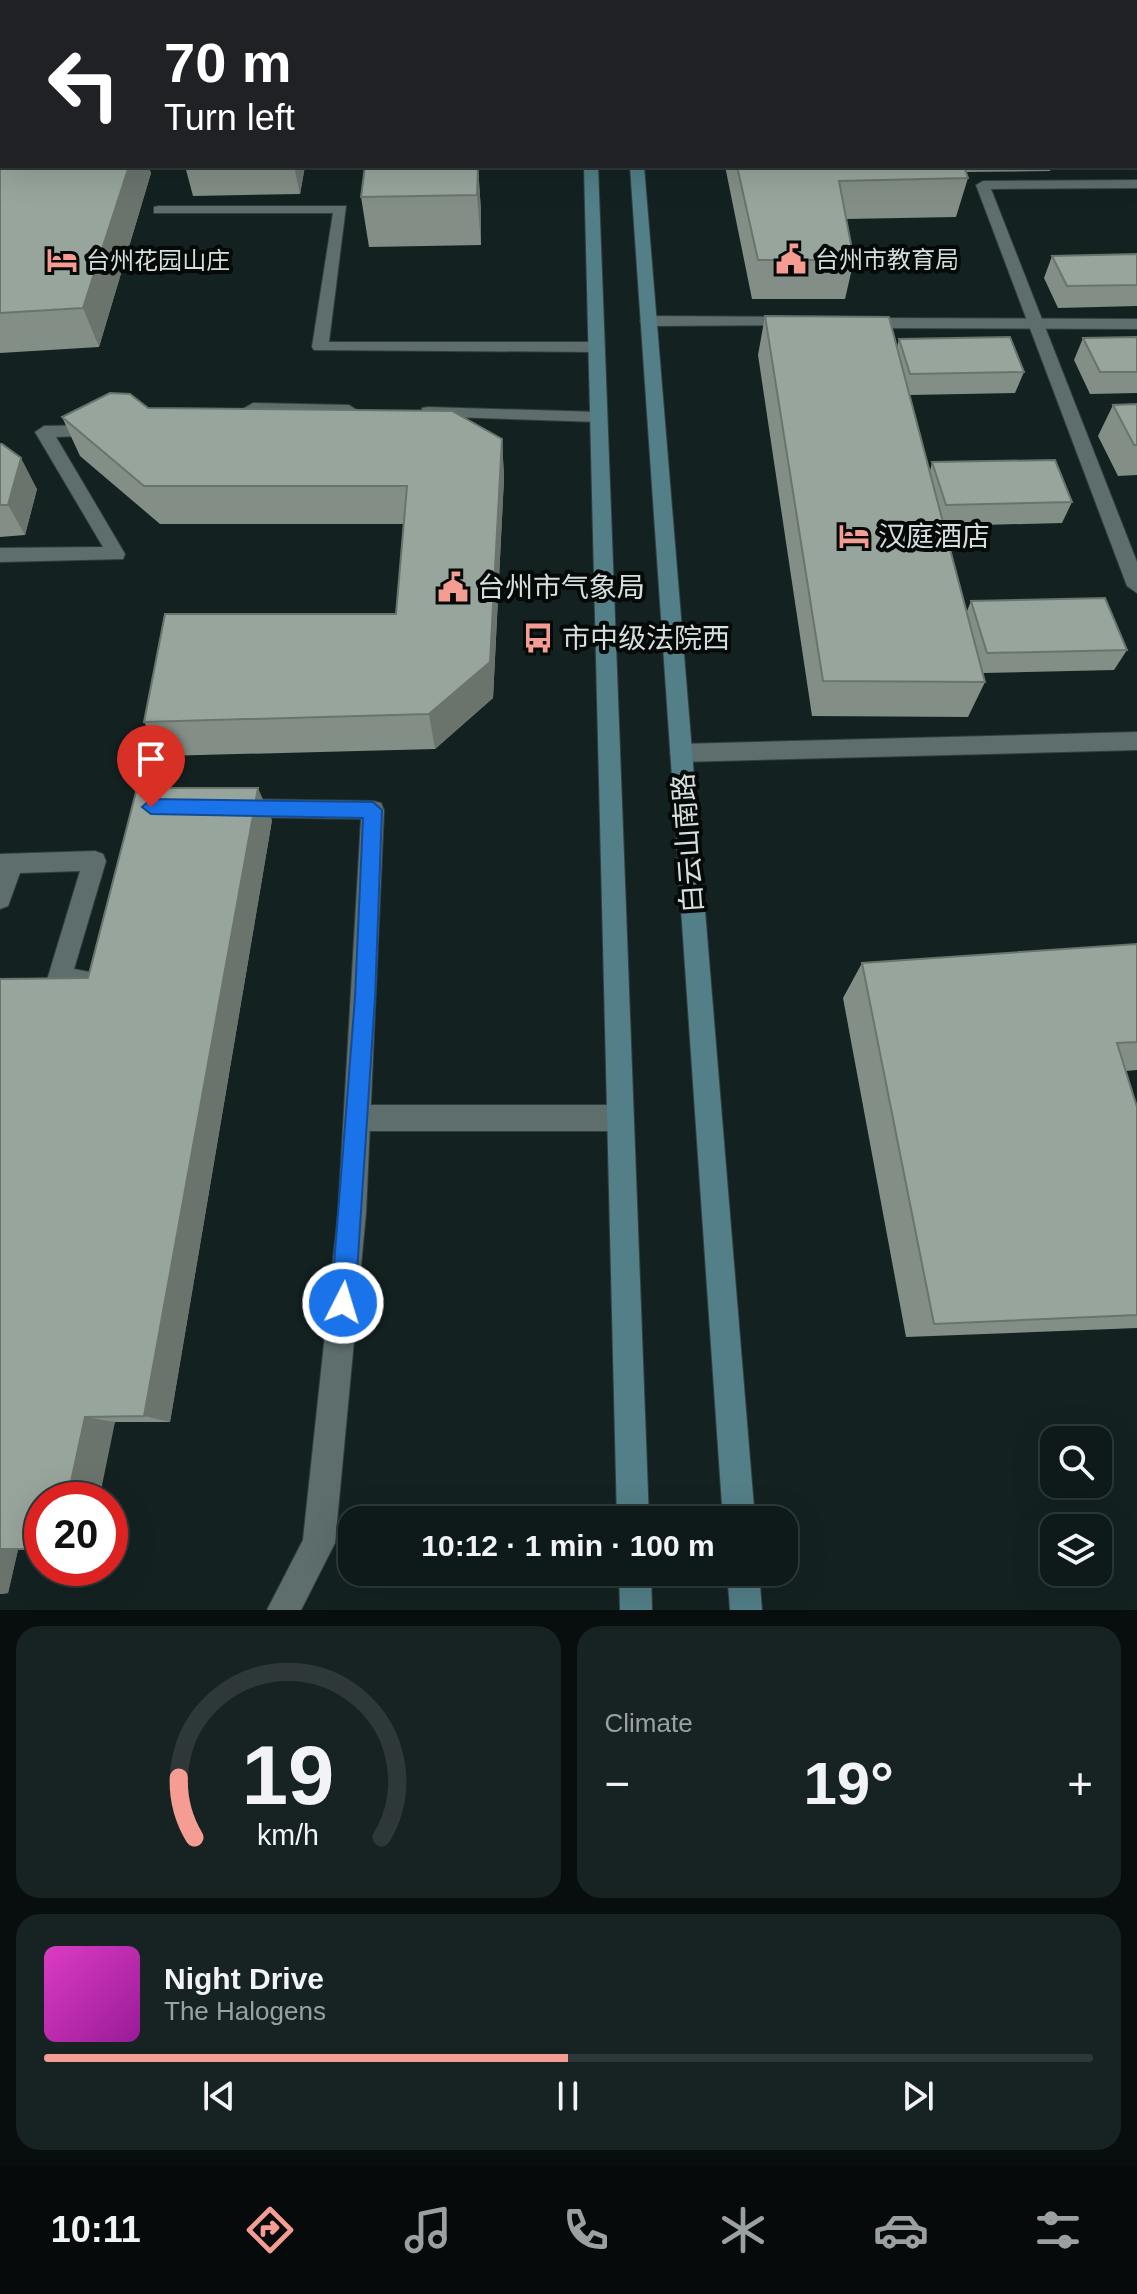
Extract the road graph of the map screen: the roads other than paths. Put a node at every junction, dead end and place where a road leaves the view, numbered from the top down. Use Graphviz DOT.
graph roads {
  1 [pos="591,168"];
  2 [pos="637,168"];
  3 [pos="1137,184"];
  4 [pos="159,210"];
  5 [pos="648,321"];
  6 [pos="804,322"];
  7 [pos="850,323"];
  8 [pos="1037,324"];
  9 [pos="1137,324"];
  10 [pos="597,347"];
  11 [pos="363,411"];
  12 [pos="410,412"];
  13 [pos="599,417"];
  14 [pos="208,428"];
  15 [pos="118,430"];
  16 [pos="0,555"];
  17 [pos="1137,586"];
  18 [pos="1137,741"];
  19 [pos="681,753"];
  20 [pos="214,808"];
  21 [pos="6,864"];
  22 [pos="0,899"];
  23 [pos="109,967"];
  24 [pos="59,980"];
  25 [pos="30,981"];
  26 [pos="357,1118"];
  27 [pos="620,1118"];
  28 [pos="633,1506"];
  29 [pos="738,1506"];
  30 [pos="635,1586"];
  31 [pos="744,1586"];
  32 [pos="283,1610"];
  33 [pos="636,1610"];
  34 [pos="746,1610"];
  1 -- 10 [label="main road"];
  2 -- 5 [label="main road, 白云山南路"];
  3 -- 8 [label="street"];
  4 -- 10 [label="street"];
  5 -- 6 [label="street"];
  5 -- 19 [label="main road, 白云山南路"];
  7 -- 8 [label="street"];
  8 -- 9 [label="street"];
  8 -- 17 [label="street"];
  10 -- 13 [label="main road"];
  11 -- 14 [label="street"];
  12 -- 13 [label="street"];
  13 -- 27 [label="main road"];
  15 -- 16 [label="street"];
  18 -- 19 [label="street"];
  19 -- 29 [label="main road, 白云山南路"];
  20 -- 26 [label="street"];
  21 -- 22 [label="street"];
  21 -- 24 [label="street"];
  23 -- 24 [label="street"];
  24 -- 25 [label="street"];
  26 -- 27 [label="street"];
  26 -- 32 [label="street"];
  27 -- 28 [label="main road"];
  30 -- 33 [label="main road"];
  31 -- 34 [label="main road"];
}
